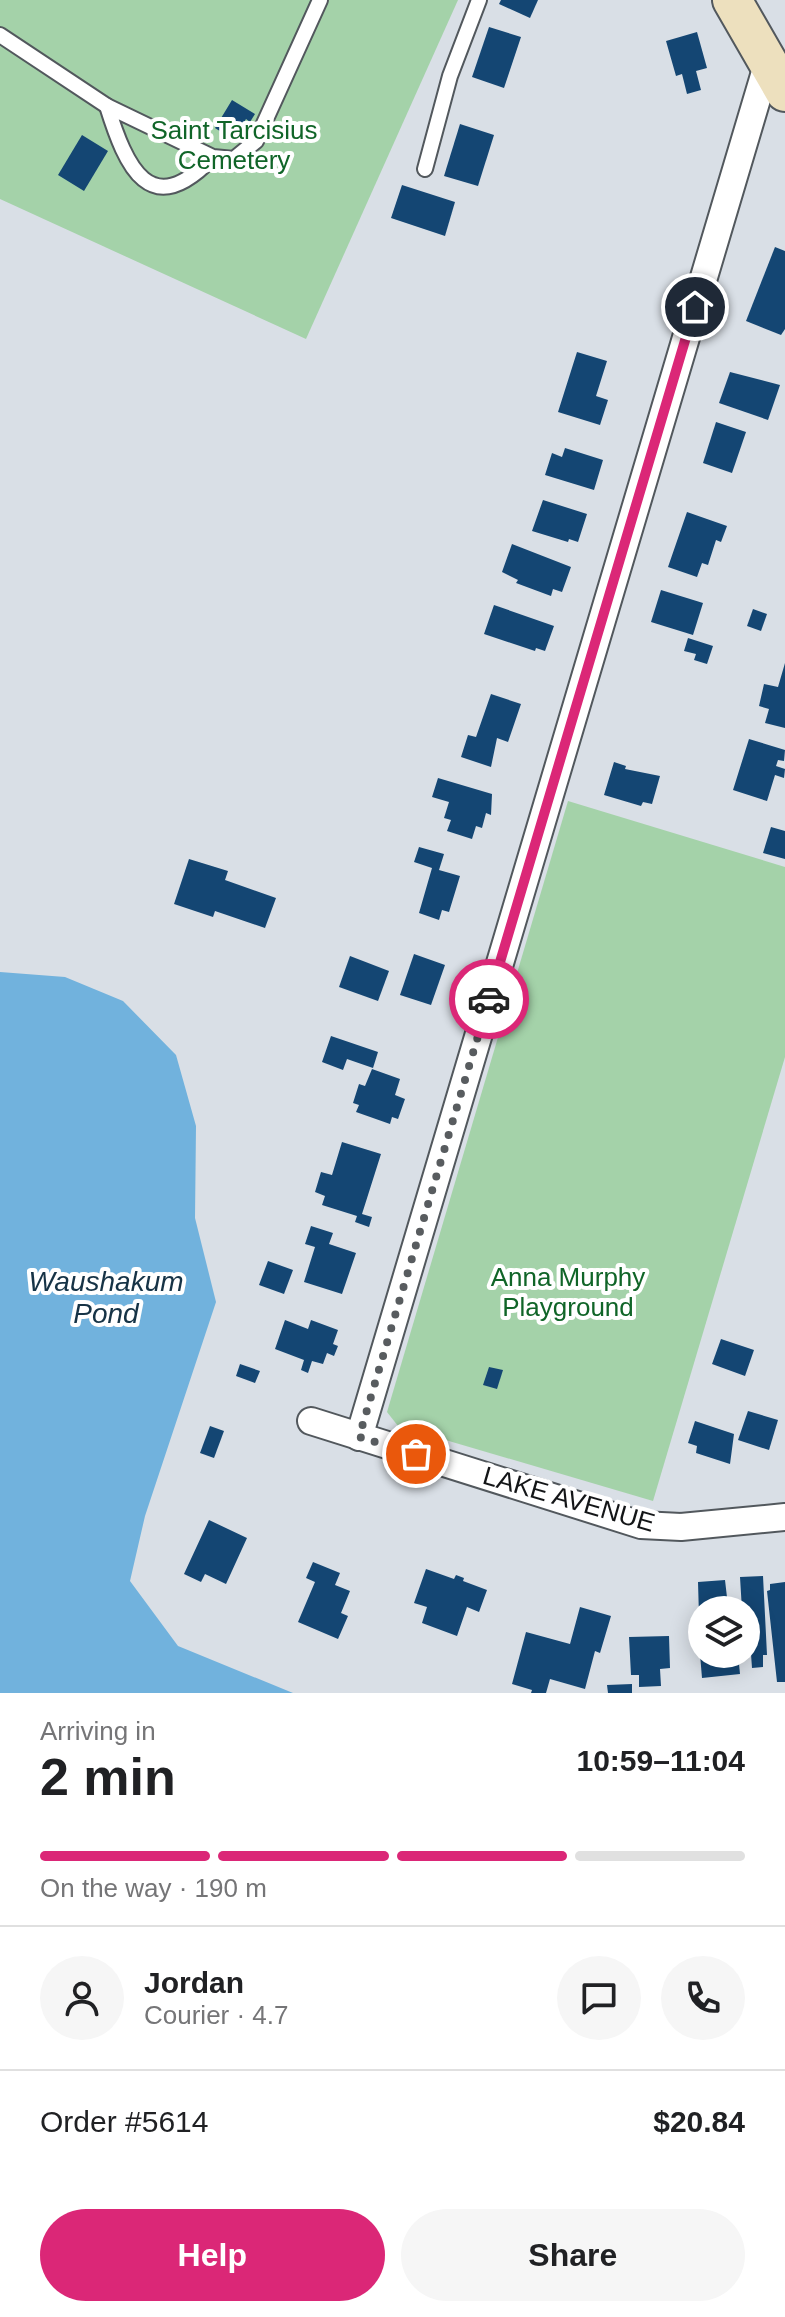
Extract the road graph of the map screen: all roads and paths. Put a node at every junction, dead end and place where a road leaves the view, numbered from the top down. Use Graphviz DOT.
graph roads {
  1 [pos="320,0"];
  2 [pos="479,0"];
  3 [pos="732,0"];
  4 [pos="0,35"];
  5 [pos="776,77"];
  6 [pos="107,106"];
  7 [pos="213,157"];
  8 [pos="425,169"];
  9 [pos="311,1421"];
  10 [pos="359,1437"];
  11 [pos="785,1517"];
  1 -- 7 [label="lane"];
  2 -- 8 [label="lane"];
  3 -- 5 [label="street"];
  4 -- 6 [label="lane"];
  5 -- 10 [label="street"];
  6 -- 7 [label="lane"];
  6 -- 7 [label="lane"];
  9 -- 10 [label="street, LAKE AVENUE"];
  10 -- 11 [label="street, LAKE AVENUE"];
}
